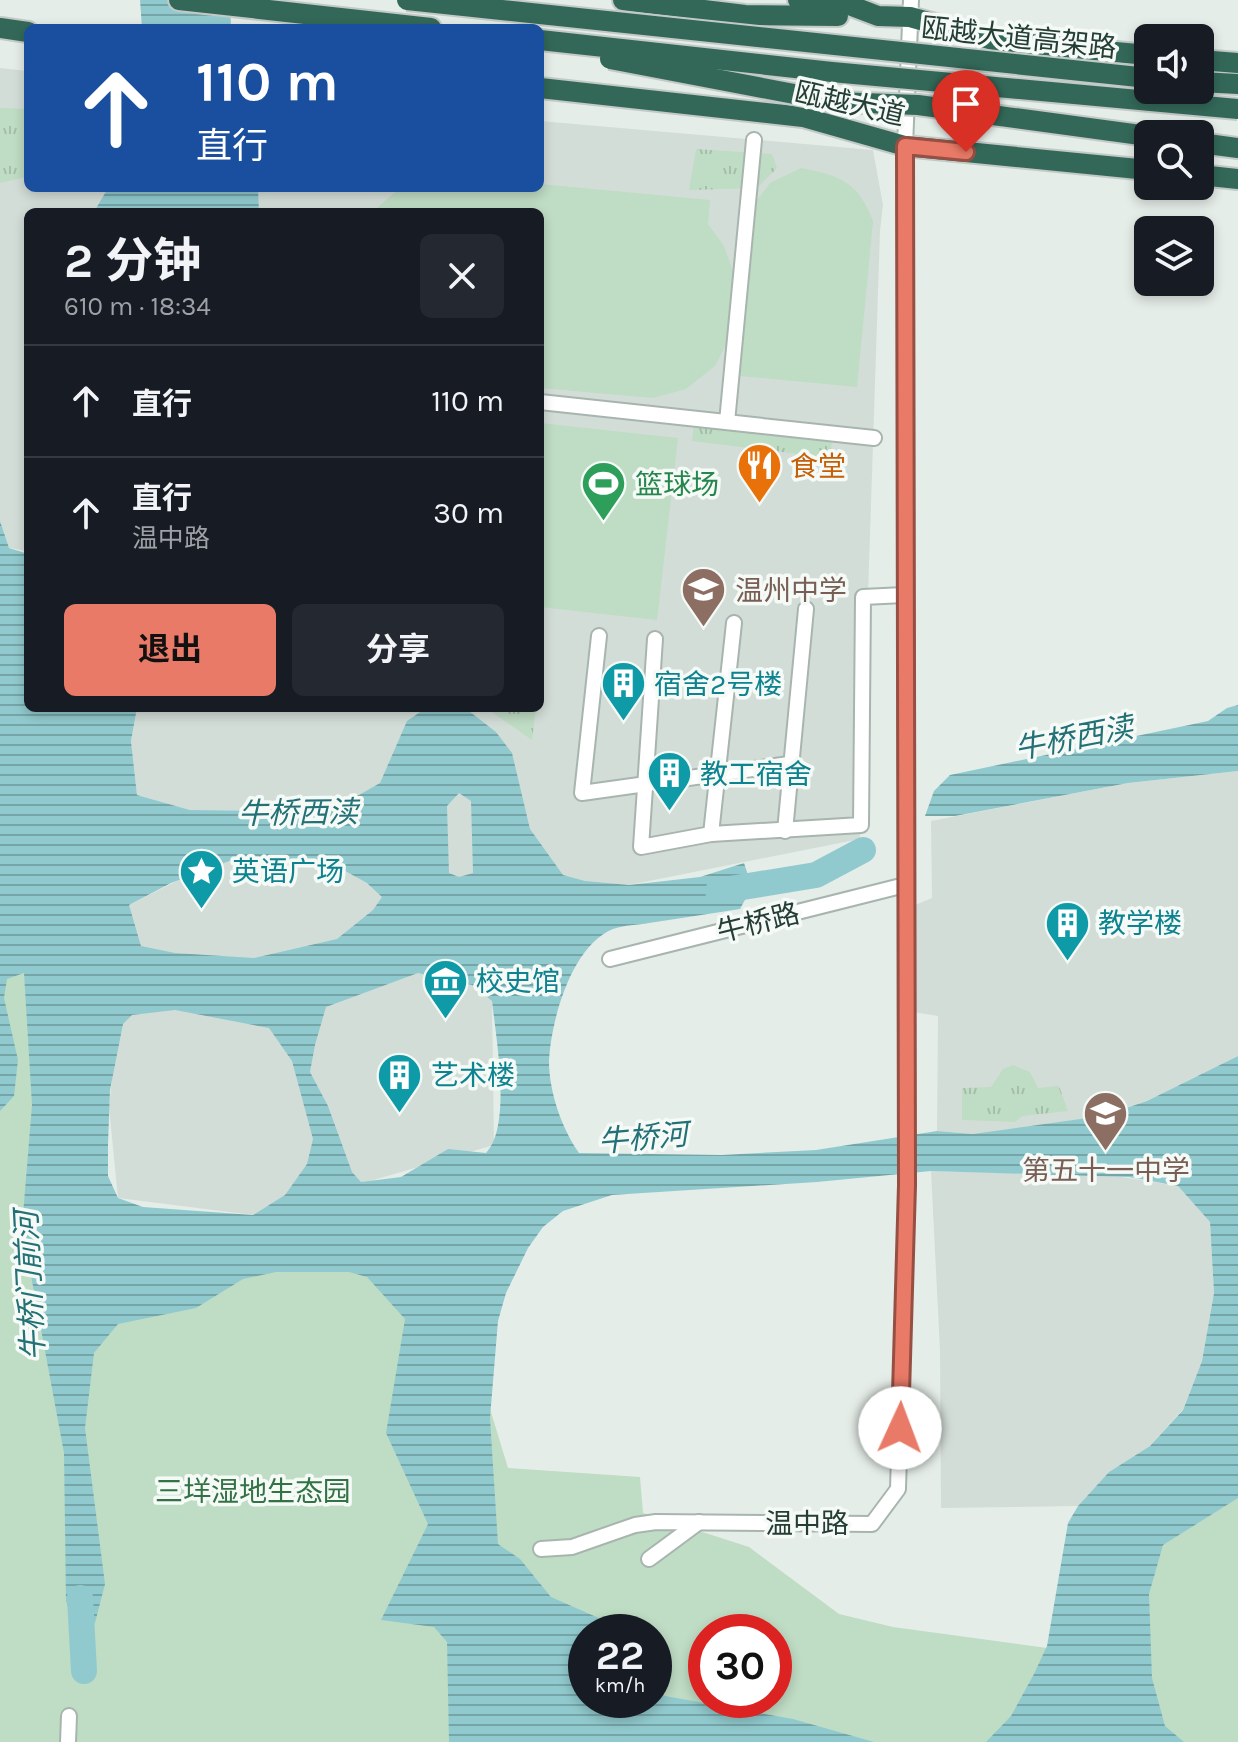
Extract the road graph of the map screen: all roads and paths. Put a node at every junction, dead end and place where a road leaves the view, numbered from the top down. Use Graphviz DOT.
graph roads {
  1 [pos="179,0"];
  2 [pos="407,0"];
  3 [pos="623,0"];
  4 [pos="798,0"];
  5 [pos="910,9"];
  6 [pos="878,16"];
  7 [pos="395,24"];
  8 [pos="0,28"];
  9 [pos="24,31"];
  10 [pos="544,42"];
  11 [pos="544,43"];
  12 [pos="1134,54"];
  13 [pos="1214,61"];
  14 [pos="1238,63"];
  15 [pos="1134,77"];
  16 [pos="1214,83"];
  17 [pos="1238,84"];
  18 [pos="544,88"];
  19 [pos="1238,109"];
  20 [pos="1134,134"];
  21 [pos="754,140"];
  22 [pos="1214,145"];
  23 [pos="905,146"];
  24 [pos="1238,148"];
  25 [pos="1134,169"];
  26 [pos="1214,176"];
  27 [pos="1238,179"];
  28 [pos="544,402"];
  29 [pos="727,422"];
  30 [pos="874,438"];
  31 [pos="904,595"];
  32 [pos="806,609"];
  33 [pos="734,623"];
  34 [pos="599,636"];
  35 [pos="655,639"];
  36 [pos="789,764"];
  37 [pos="718,774"];
  38 [pos="645,785"];
  39 [pos="785,831"];
  40 [pos="711,834"];
  41 [pos="905,885"];
  42 [pos="610,959"];
  43 [pos="699,1522"];
  44 [pos="541,1549"];
  45 [pos="649,1559"];
  46 [pos="69,1716"];
  47 [pos="68,1742"];
  1 -- 7 [label="highway"];
  2 -- 15 [label="highway, 瓯越大道高架路, bridge"];
  3 -- 6 [label="highway"];
  4 -- 6 [label="highway"];
  5 -- 6 [label="highway"];
  5 -- 12 [label="highway"];
  5 -- 23 [label="street"];
  8 -- 9 [label="highway"];
  10 -- 19 [label="highway, 瓯越大道高架路, bridge"];
  11 -- 20 [label="highway, bridge"];
  13 -- 14 [label="highway"];
  16 -- 17 [label="highway"];
  18 -- 23 [label="highway, 瓯越大道"];
  21 -- 29 [label="street"];
  22 -- 24 [label="highway"];
  23 -- 25 [label="highway, 瓯越大道"];
  23 -- 31 [label="street"];
  26 -- 27 [label="highway"];
  28 -- 29 [label="street"];
  29 -- 30 [label="street"];
  31 -- 39 [label="street"];
  31 -- 41 [label="street"];
  32 -- 36 [label="street"];
  33 -- 37 [label="street"];
  34 -- 38 [label="street"];
  35 -- 38 [label="street"];
  36 -- 37 [label="street"];
  36 -- 39 [label="street"];
  37 -- 38 [label="street"];
  37 -- 40 [label="street"];
  38 -- 40 [label="street"];
  39 -- 40 [label="street"];
  41 -- 42 [label="street, 牛桥路"];
  41 -- 43 [label="street, 温中路"];
  43 -- 44 [label="street, 温中路"];
  43 -- 45 [label="street"];
  46 -- 47 [label="street"];
}
